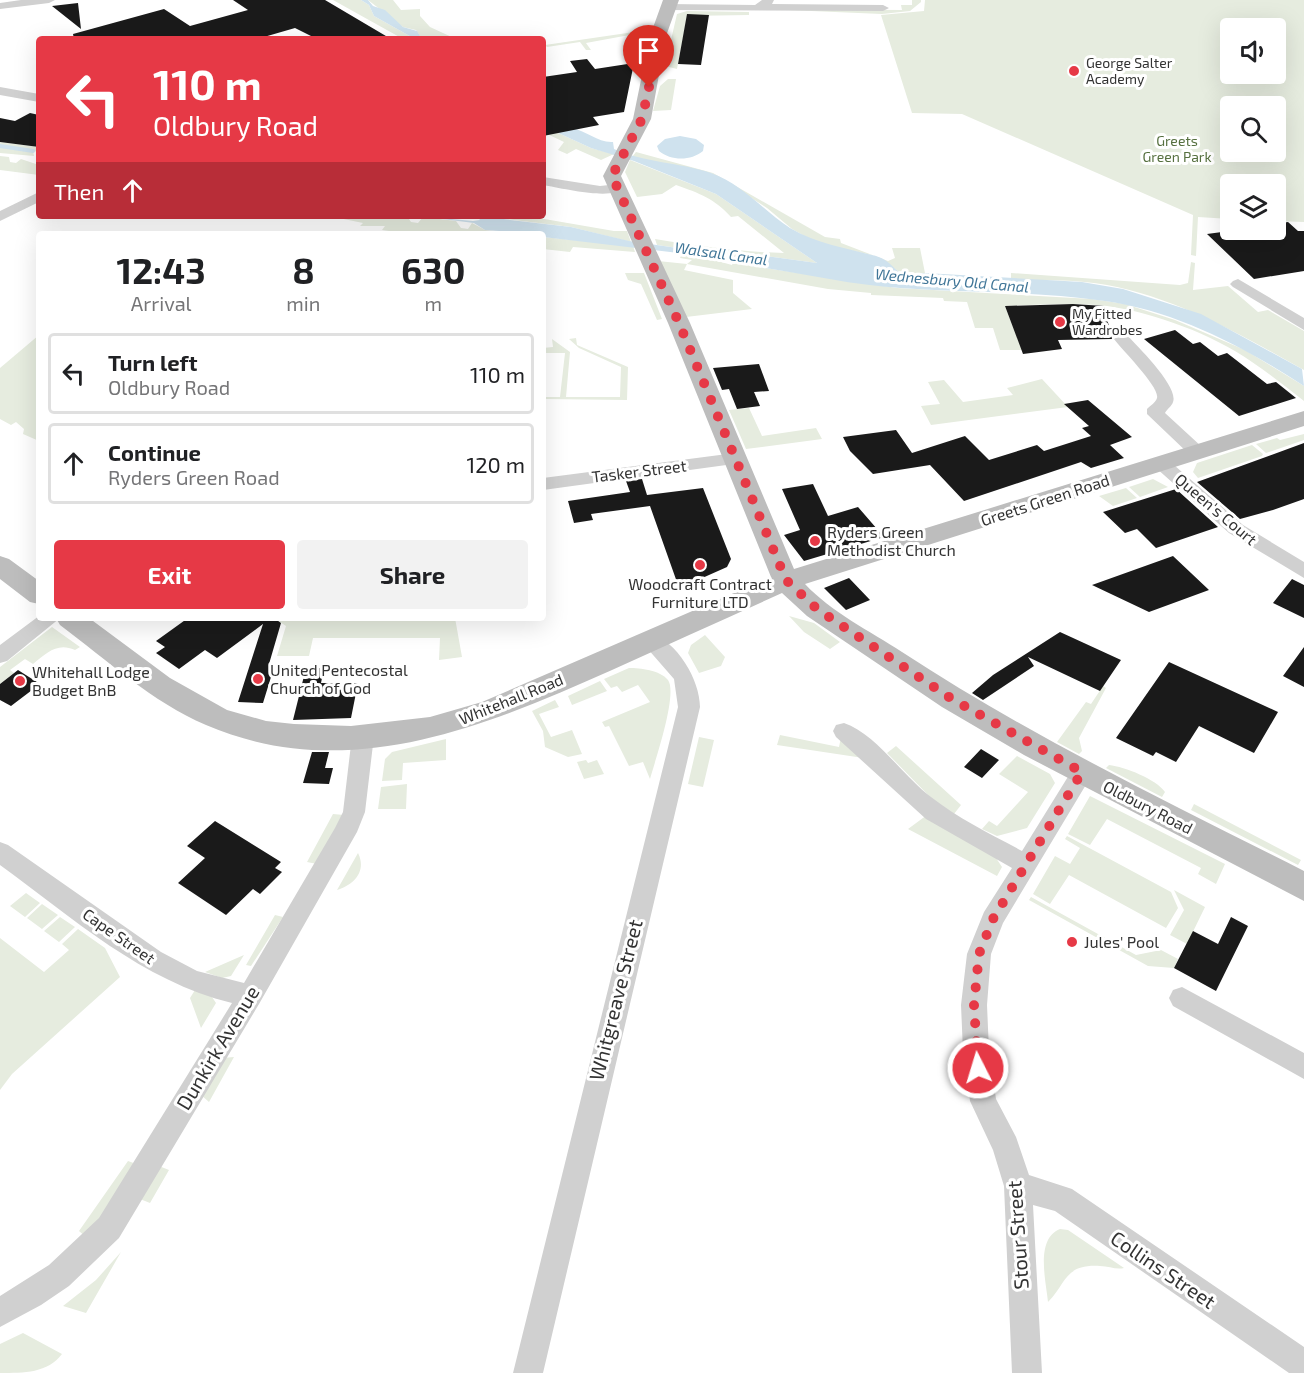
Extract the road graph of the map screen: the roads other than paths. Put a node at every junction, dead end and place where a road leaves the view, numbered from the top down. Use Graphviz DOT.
graph roads {
  1 [pos="49,0"];
  2 [pos="669,3"];
  3 [pos="766,3"];
  4 [pos="0,6"];
  5 [pos="883,8"];
  6 [pos="0,91"];
  7 [pos="36,97"];
  8 [pos="546,181"];
  9 [pos="618,188"];
  10 [pos="36,198"];
  11 [pos="0,217"];
  12 [pos="1238,284"];
  13 [pos="1304,325"];
  14 [pos="1122,339"];
  15 [pos="1304,418"];
  16 [pos="1196,452"];
  17 [pos="735,459"];
  18 [pos="1161,463"];
  19 [pos="546,484"];
  20 [pos="0,565"];
  21 [pos="1304,572"];
  22 [pos="786,580"];
  23 [pos="36,593"];
  24 [pos="46,621"];
  25 [pos="74,621"];
  26 [pos="650,640"];
  27 [pos="0,656"];
  28 [pos="844,731"];
  29 [pos="363,736"];
  30 [pos="1082,772"];
  31 [pos="0,852"];
  32 [pos="1026,864"];
  33 [pos="1304,887"];
  34 [pos="250,996"];
  35 [pos="1182,998"];
  36 [pos="1304,1067"];
  37 [pos="1018,1186"];
  38 [pos="0,1312"];
  39 [pos="1304,1365"];
  40 [pos="528,1373"];
  41 [pos="1028,1373"];
  1 -- 4 [label="street"];
  2 -- 3 [label="street"];
  2 -- 9 [label="main road"];
  3 -- 5 [label="street"];
  6 -- 7 [label="street"];
  8 -- 9 [label="street"];
  9 -- 17 [label="main road"];
  10 -- 11 [label="street"];
  12 -- 13 [label="street"];
  14 -- 16 [label="street"];
  15 -- 16 [label="main road, Greets Green Road"];
  16 -- 18 [label="main road, Greets Green Road"];
  17 -- 19 [label="street, Tasker Street"];
  17 -- 22 [label="main road"];
  18 -- 21 [label="street, Queen's Court"];
  18 -- 22 [label="main road, Greets Green Road"];
  20 -- 23 [label="main road"];
  22 -- 26 [label="main road, Whitehall Road"];
  22 -- 30 [label="main road, Oldbury Road"];
  24 -- 27 [label="street"];
  25 -- 29 [label="main road, Whitehall Road"];
  26 -- 29 [label="main road, Whitehall Road"];
  26 -- 40 [label="street, Whitgreave Street"];
  28 -- 32 [label="street"];
  29 -- 34 [label="street, Dunkirk Avenue"];
  30 -- 32 [label="street, Stour Street"];
  30 -- 33 [label="main road, Oldbury Road"];
  31 -- 34 [label="street, Cape Street"];
  32 -- 37 [label="street, Stour Street"];
  34 -- 38 [label="street, Dunkirk Avenue"];
  35 -- 36 [label="street"];
  37 -- 39 [label="street, Collins Street"];
  37 -- 41 [label="street, Stour Street"];
}
